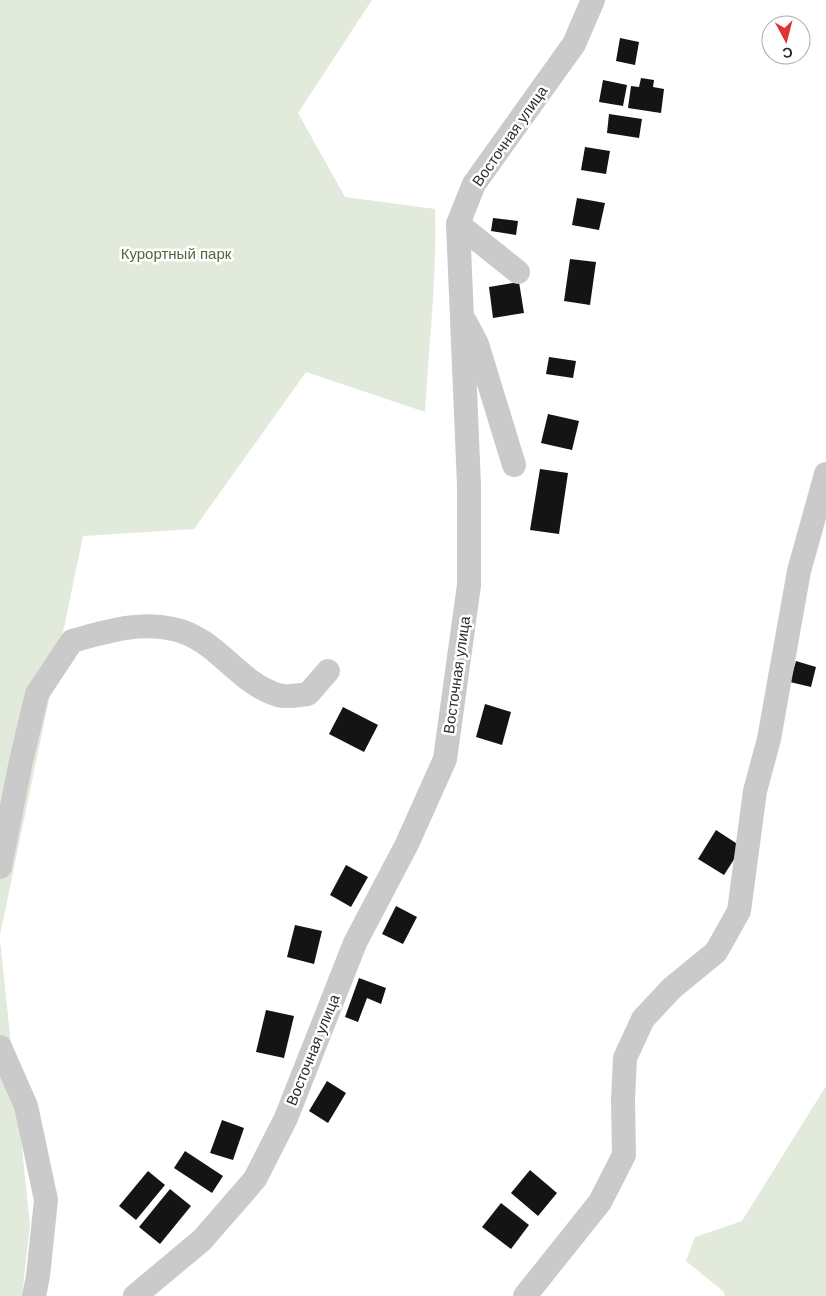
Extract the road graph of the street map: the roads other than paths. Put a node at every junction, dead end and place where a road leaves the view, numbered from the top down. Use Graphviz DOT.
graph roads {
  1 [pos="593,0"];
  2 [pos="458,224"];
  3 [pos="518,272"];
  4 [pos="460,312"];
  5 [pos="514,465"];
  6 [pos="826,474"];
  7 [pos="328,671"];
  8 [pos="0,867"];
  9 [pos="0,1047"];
  10 [pos="34,1296"];
  11 [pos="135,1296"];
  12 [pos="525,1296"];
  1 -- 2 [label="street, Восточная улица"];
  2 -- 3 [label="street"];
  2 -- 4 [label="street, Восточная улица"];
  4 -- 5 [label="street"];
  4 -- 11 [label="street, Восточная улица"];
  6 -- 12 [label="street"];
  7 -- 8 [label="street"];
  9 -- 10 [label="street"];
}
